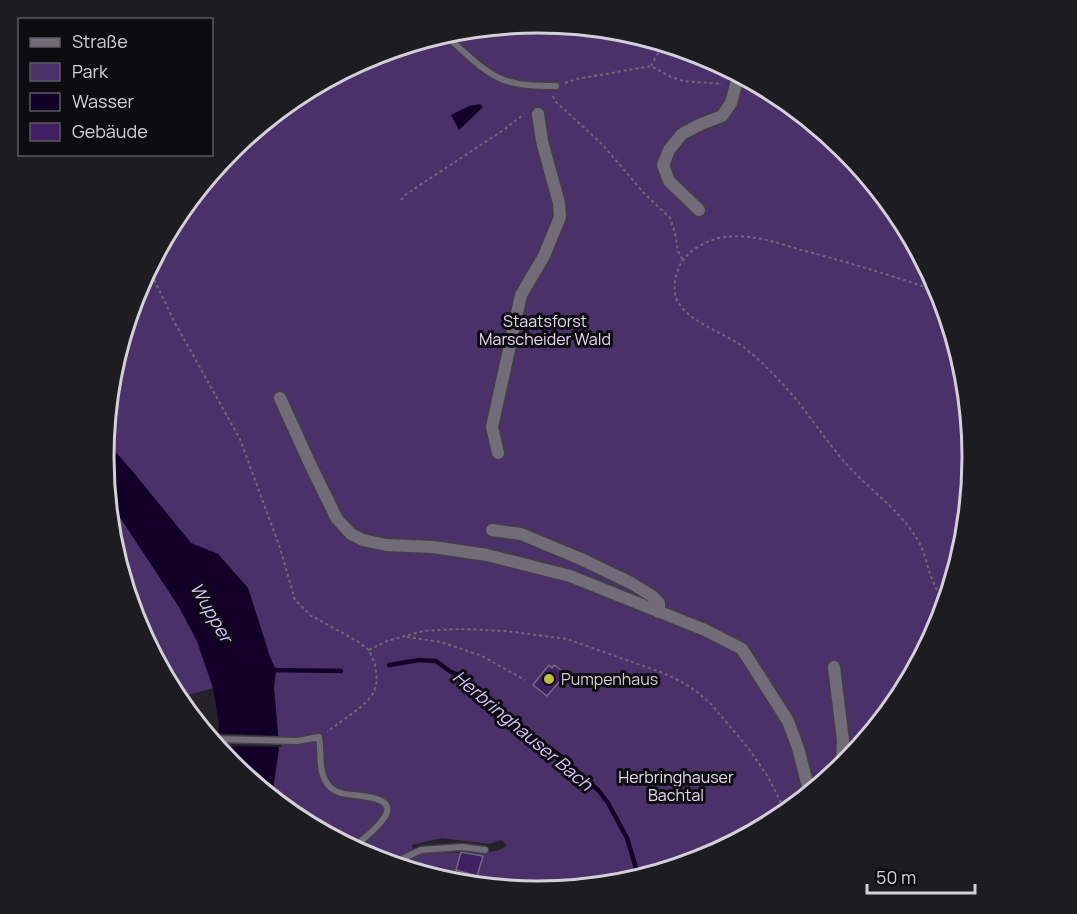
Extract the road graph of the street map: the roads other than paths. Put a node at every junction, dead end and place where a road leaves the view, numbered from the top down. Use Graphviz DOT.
graph roads {
  1 [pos="453,42"];
  2 [pos="736,84"];
  3 [pos="556,86"];
  4 [pos="538,114"];
  5 [pos="699,210"];
  6 [pos="280,398"];
  7 [pos="498,453"];
  8 [pos="492,530"];
  9 [pos="659,612"];
  10 [pos="834,667"];
  11 [pos="222,739"];
  12 [pos="843,752"];
  13 [pos="808,784"];
  14 [pos="361,842"];
  15 [pos="485,850"];
  16 [pos="403,858"];
  1 -- 3 [label="lane"];
  2 -- 5 [label="street"];
  4 -- 7 [label="street"];
  6 -- 9 [label="street"];
  8 -- 9 [label="street"];
  9 -- 13 [label="street"];
  10 -- 12 [label="street"];
  11 -- 14 [label="lane"];
  15 -- 16 [label="lane"];
}
